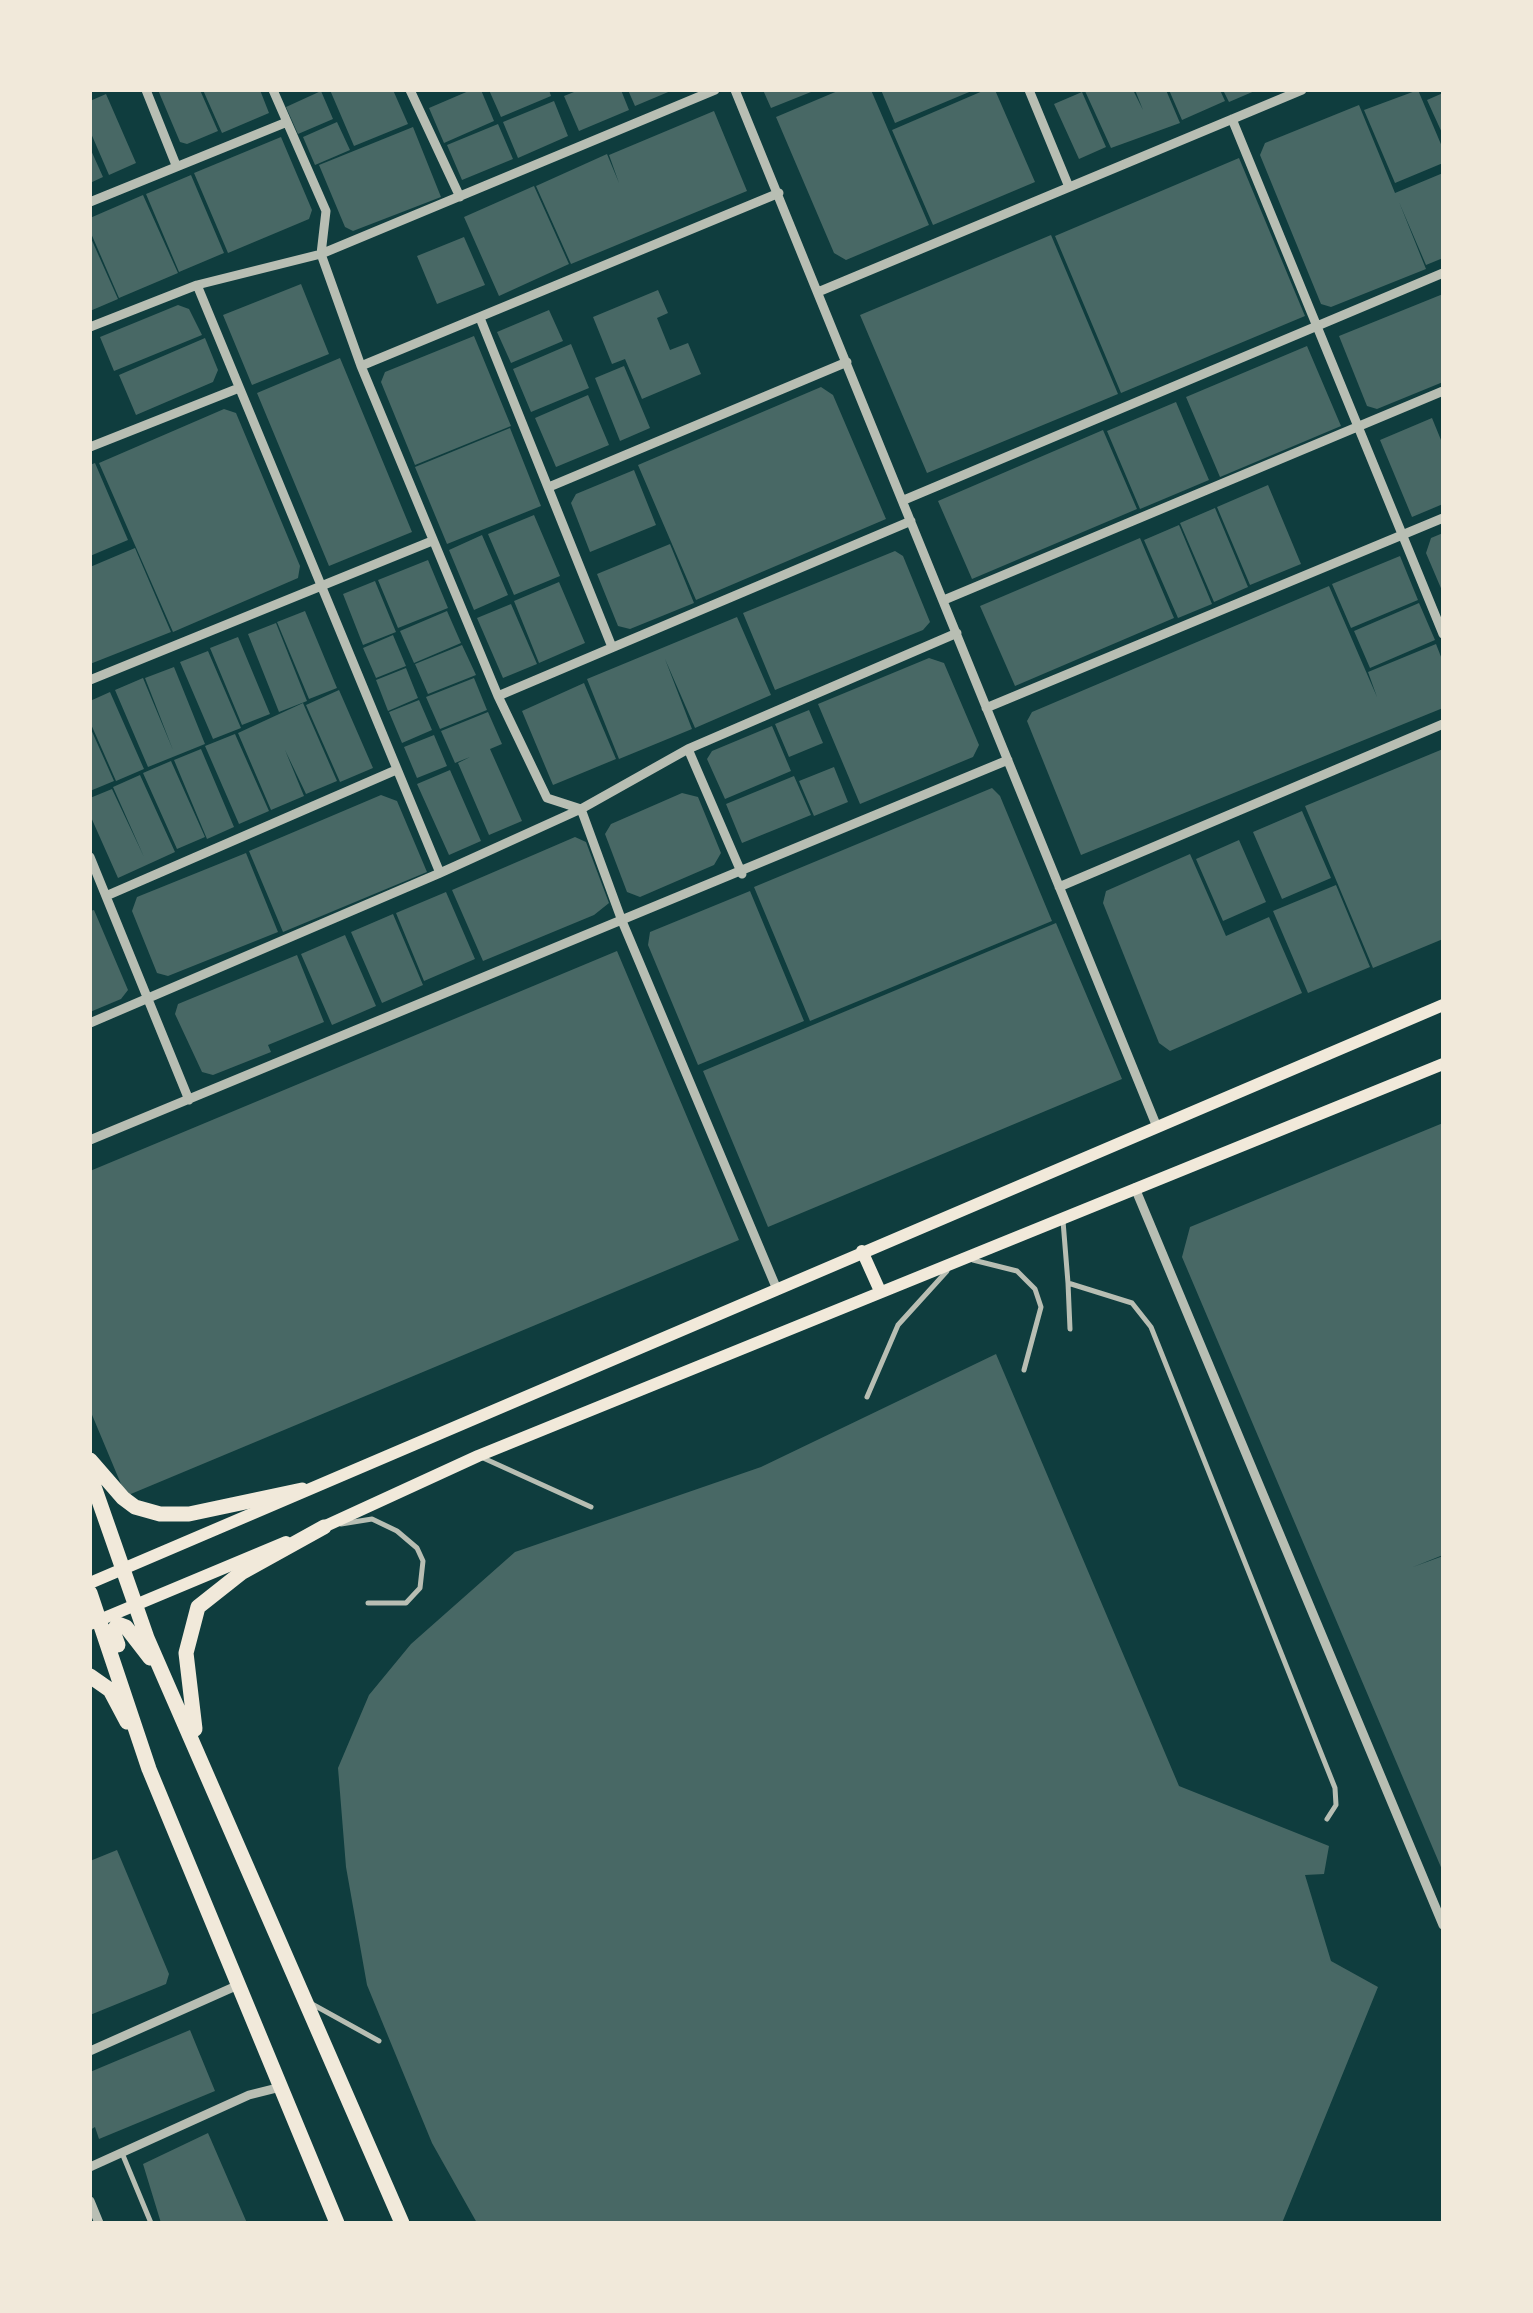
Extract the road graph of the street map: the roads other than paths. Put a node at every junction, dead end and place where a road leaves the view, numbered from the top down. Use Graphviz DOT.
graph roads {
  1 [pos="146,90"];
  2 [pos="273,90"];
  3 [pos="715,90"];
  4 [pos="734,90"];
  5 [pos="1028,90"];
  6 [pos="1302,90"];
  7 [pos="414,91"];
  8 [pos="1232,120"];
  9 [pos="287,122"];
  10 [pos="176,166"];
  11 [pos="1069,188"];
  12 [pos="779,194"];
  13 [pos="460,198"];
  14 [pos="90,202"];
  15 [pos="321,254"];
  16 [pos="1443,273"];
  17 [pos="197,285"];
  18 [pos="818,292"];
  19 [pos="480,318"];
  20 [pos="1320,325"];
  21 [pos="90,327"];
  22 [pos="846,362"];
  23 [pos="361,366"];
  24 [pos="238,388"];
  25 [pos="1443,391"];
  26 [pos="1360,425"];
  27 [pos="90,448"];
  28 [pos="549,487"];
  29 [pos="904,500"];
  30 [pos="1443,518"];
  31 [pos="911,521"];
  32 [pos="1403,534"];
  33 [pos="432,541"];
  34 [pos="322,582"];
  35 [pos="944,600"];
  36 [pos="957,633"];
  37 [pos="1443,634"];
  38 [pos="612,648"];
  39 [pos="90,680"];
  40 [pos="498,696"];
  41 [pos="986,708"];
  42 [pos="1443,724"];
  43 [pos="688,750"];
  44 [pos="1008,760"];
  45 [pos="396,770"];
  46 [pos="581,809"];
  47 [pos="90,857"];
  48 [pos="440,873"];
  49 [pos="742,874"];
  50 [pos="1058,888"];
  51 [pos="106,896"];
  52 [pos="622,921"];
  53 [pos="146,1000"];
  54 [pos="1443,1005"];
  55 [pos="90,1022"];
  56 [pos="1443,1064"];
  57 [pos="188,1100"];
  58 [pos="1157,1127"];
  59 [pos="90,1140"];
  60 [pos="1135,1188"];
  61 [pos="1063,1216"];
  62 [pos="862,1251"];
  63 [pos="960,1258"];
  64 [pos="1068,1283"];
  65 [pos="776,1287"];
  66 [pos="880,1291"];
  67 [pos="1070,1329"];
  68 [pos="1024,1370"];
  69 [pos="867,1397"];
  70 [pos="478,1456"];
  71 [pos="90,1460"];
  72 [pos="90,1476"];
  73 [pos="302,1490"];
  74 [pos="590,1507"];
  75 [pos="324,1527"];
  76 [pos="124,1570"];
  77 [pos="90,1583"];
  78 [pos="90,1593"];
  79 [pos="136,1602"];
  80 [pos="368,1603"];
  81 [pos="96,1622"];
  82 [pos="90,1676"];
  83 [pos="164,1677"];
  84 [pos="123,1682"];
  85 [pos="196,1743"];
  86 [pos="150,1769"];
  87 [pos="1326,1820"];
  88 [pos="1443,1925"];
  89 [pos="236,1986"];
  90 [pos="304,1999"];
  91 [pos="379,2041"];
  92 [pos="90,2051"];
  93 [pos="281,2087"];
  94 [pos="122,2153"];
  95 [pos="90,2167"];
  96 [pos="90,2201"];
  97 [pos="99,2223"];
  98 [pos="151,2223"];
  99 [pos="337,2223"];
  100 [pos="402,2223"];
  1 -- 10 [label="street"];
  2 -- 9 [label="street"];
  3 -- 13 [label="street"];
  4 -- 12 [label="street"];
  5 -- 11 [label="street"];
  6 -- 8 [label="street"];
  7 -- 13 [label="street"];
  8 -- 11 [label="street"];
  8 -- 20 [label="street"];
  9 -- 10 [label="street"];
  9 -- 15 [label="street"];
  10 -- 14 [label="street"];
  11 -- 18 [label="street"];
  12 -- 18 [label="street"];
  12 -- 19 [label="street"];
  13 -- 15 [label="street"];
  15 -- 17 [label="street"];
  15 -- 23 [label="street"];
  16 -- 20 [label="street"];
  17 -- 21 [label="street"];
  17 -- 24 [label="street"];
  18 -- 22 [label="street"];
  19 -- 23 [label="street"];
  19 -- 28 [label="street"];
  20 -- 26 [label="street"];
  20 -- 29 [label="street"];
  22 -- 28 [label="street"];
  22 -- 29 [label="street"];
  23 -- 33 [label="street"];
  24 -- 27 [label="street"];
  24 -- 34 [label="street"];
  25 -- 26 [label="street"];
  26 -- 32 [label="street"];
  26 -- 35 [label="street"];
  28 -- 38 [label="street"];
  29 -- 31 [label="street"];
  30 -- 32 [label="street"];
  31 -- 35 [label="street"];
  31 -- 38 [label="street"];
  32 -- 37 [label="street"];
  32 -- 41 [label="street"];
  33 -- 34 [label="street"];
  33 -- 40 [label="street"];
  34 -- 39 [label="street"];
  34 -- 45 [label="street"];
  35 -- 36 [label="street"];
  36 -- 41 [label="street"];
  36 -- 43 [label="street"];
  38 -- 40 [label="street"];
  40 -- 46 [label="street"];
  41 -- 44 [label="street"];
  42 -- 50 [label="street"];
  43 -- 46 [label="street"];
  43 -- 49 [label="street"];
  44 -- 49 [label="street"];
  44 -- 50 [label="street"];
  45 -- 48 [label="street"];
  45 -- 51 [label="street"];
  46 -- 48 [label="street"];
  46 -- 52 [label="street"];
  47 -- 51 [label="street"];
  48 -- 53 [label="street"];
  49 -- 52 [label="street"];
  50 -- 58 [label="street"];
  51 -- 53 [label="street"];
  52 -- 57 [label="street"];
  52 -- 65 [label="street"];
  53 -- 55 [label="street"];
  53 -- 57 [label="street"];
  54 -- 58 [label="main road"];
  56 -- 60 [label="main road"];
  57 -- 59 [label="street"];
  58 -- 62 [label="main road"];
  60 -- 61 [label="main road"];
  60 -- 88 [label="street"];
  61 -- 63 [label="main road"];
  61 -- 64 [label="lane"];
  62 -- 65 [label="main road"];
  62 -- 66 [label="main road"];
  63 -- 66 [label="main road"];
  63 -- 68 [label="lane"];
  63 -- 69 [label="lane"];
  64 -- 67 [label="lane"];
  64 -- 87 [label="lane"];
  65 -- 73 [label="main road"];
  66 -- 70 [label="main road"];
  70 -- 74 [label="lane"];
  70 -- 75 [label="main road"];
  71 -- 73 [label="main road"];
  72 -- 76 [label="main road"];
  73 -- 76 [label="main road"];
  75 -- 79 [label="main road"];
  75 -- 80 [label="lane"];
  75 -- 85 [label="main road"];
  76 -- 77 [label="main road"];
  76 -- 79 [label="main road"];
  78 -- 81 [label="main road"];
  79 -- 81 [label="main road"];
  79 -- 83 [label="main road"];
  81 -- 84 [label="main road"];
  82 -- 86 [label="main road"];
  83 -- 84 [label="main road"];
  83 -- 85 [label="main road"];
  84 -- 86 [label="main road"];
  85 -- 90 [label="main road"];
  86 -- 89 [label="main road"];
  89 -- 92 [label="street"];
  89 -- 93 [label="main road"];
  90 -- 91 [label="lane"];
  90 -- 100 [label="main road"];
  93 -- 94 [label="street"];
  93 -- 99 [label="main road"];
  94 -- 95 [label="street"];
  94 -- 98 [label="lane"];
  96 -- 97 [label="street"];
}
